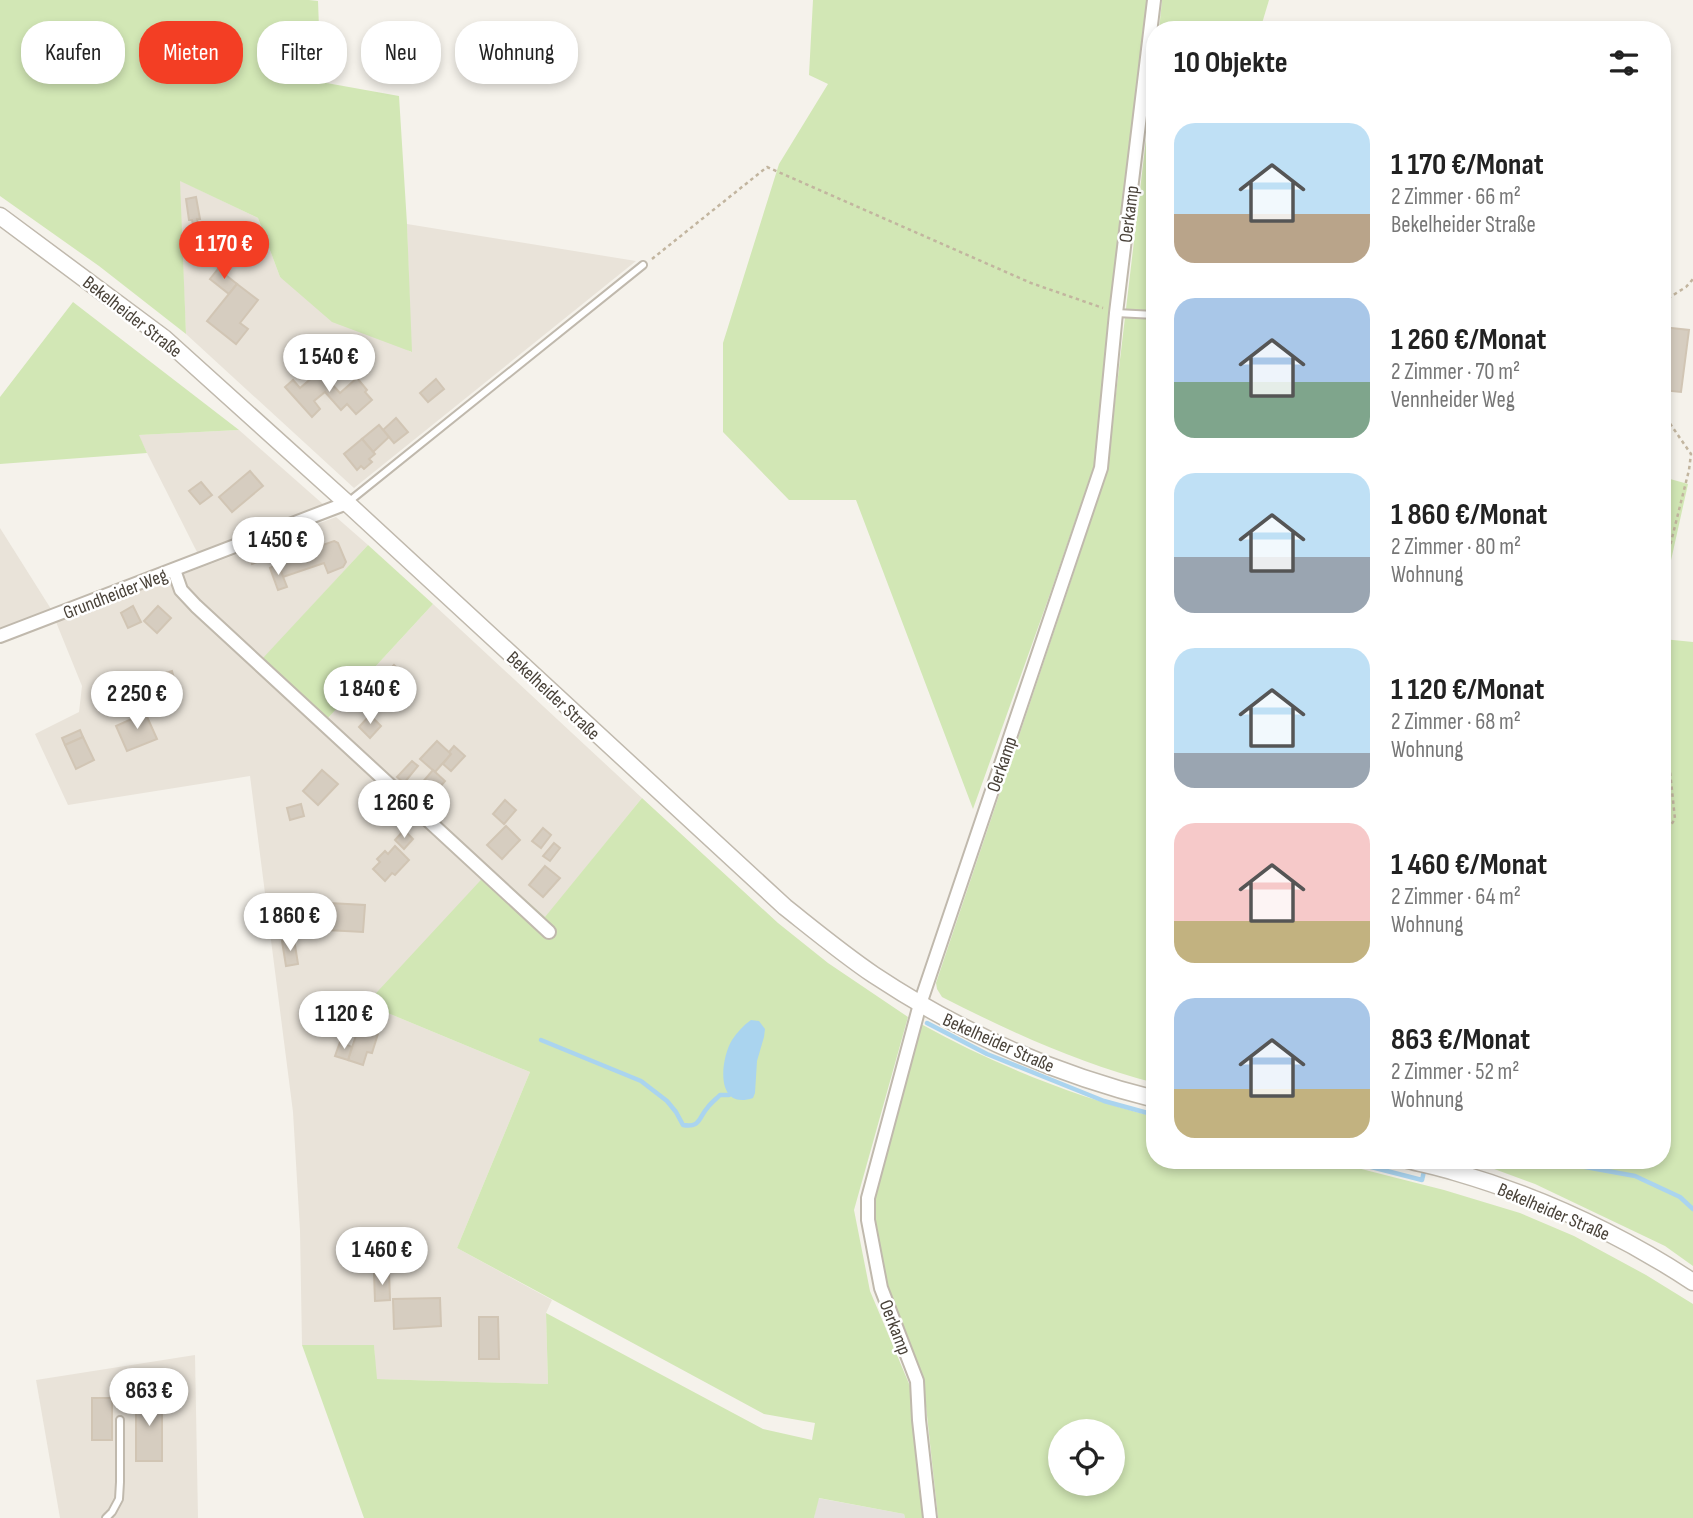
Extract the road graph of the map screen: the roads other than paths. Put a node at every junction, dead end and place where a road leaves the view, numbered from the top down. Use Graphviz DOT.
graph roads {
  1 [pos="1154,0"];
  2 [pos="1151,21"];
  3 [pos="1146,66"];
  4 [pos="0,216"];
  5 [pos="643,265"];
  6 [pos="1116,313"];
  7 [pos="1146,315"];
  8 [pos="347,503"];
  9 [pos="174,570"];
  10 [pos="0,636"];
  11 [pos="549,932"];
  12 [pos="920,1004"];
  13 [pos="1146,1096"];
  14 [pos="1444,1169"];
  15 [pos="1693,1282"];
  16 [pos="120,1420"];
  17 [pos="106,1518"];
  18 [pos="930,1518"];
  1 -- 2 [label="street, Oerkamp"];
  3 -- 6 [label="street, Oerkamp"];
  4 -- 8 [label="street, Bekelheider Straße"];
  5 -- 8 [label="lane"];
  6 -- 7 [label="lane"];
  6 -- 12 [label="street, Oerkamp"];
  8 -- 9 [label="street, Grundheider Weg"];
  8 -- 12 [label="street, Bekelheider Straße"];
  9 -- 10 [label="street, Grundheider Weg"];
  9 -- 11 [label="street"];
  12 -- 13 [label="street, Bekelheider Straße"];
  12 -- 18 [label="street, Oerkamp"];
  14 -- 15 [label="street, Bekelheider Straße"];
  16 -- 17 [label="lane"];
}
